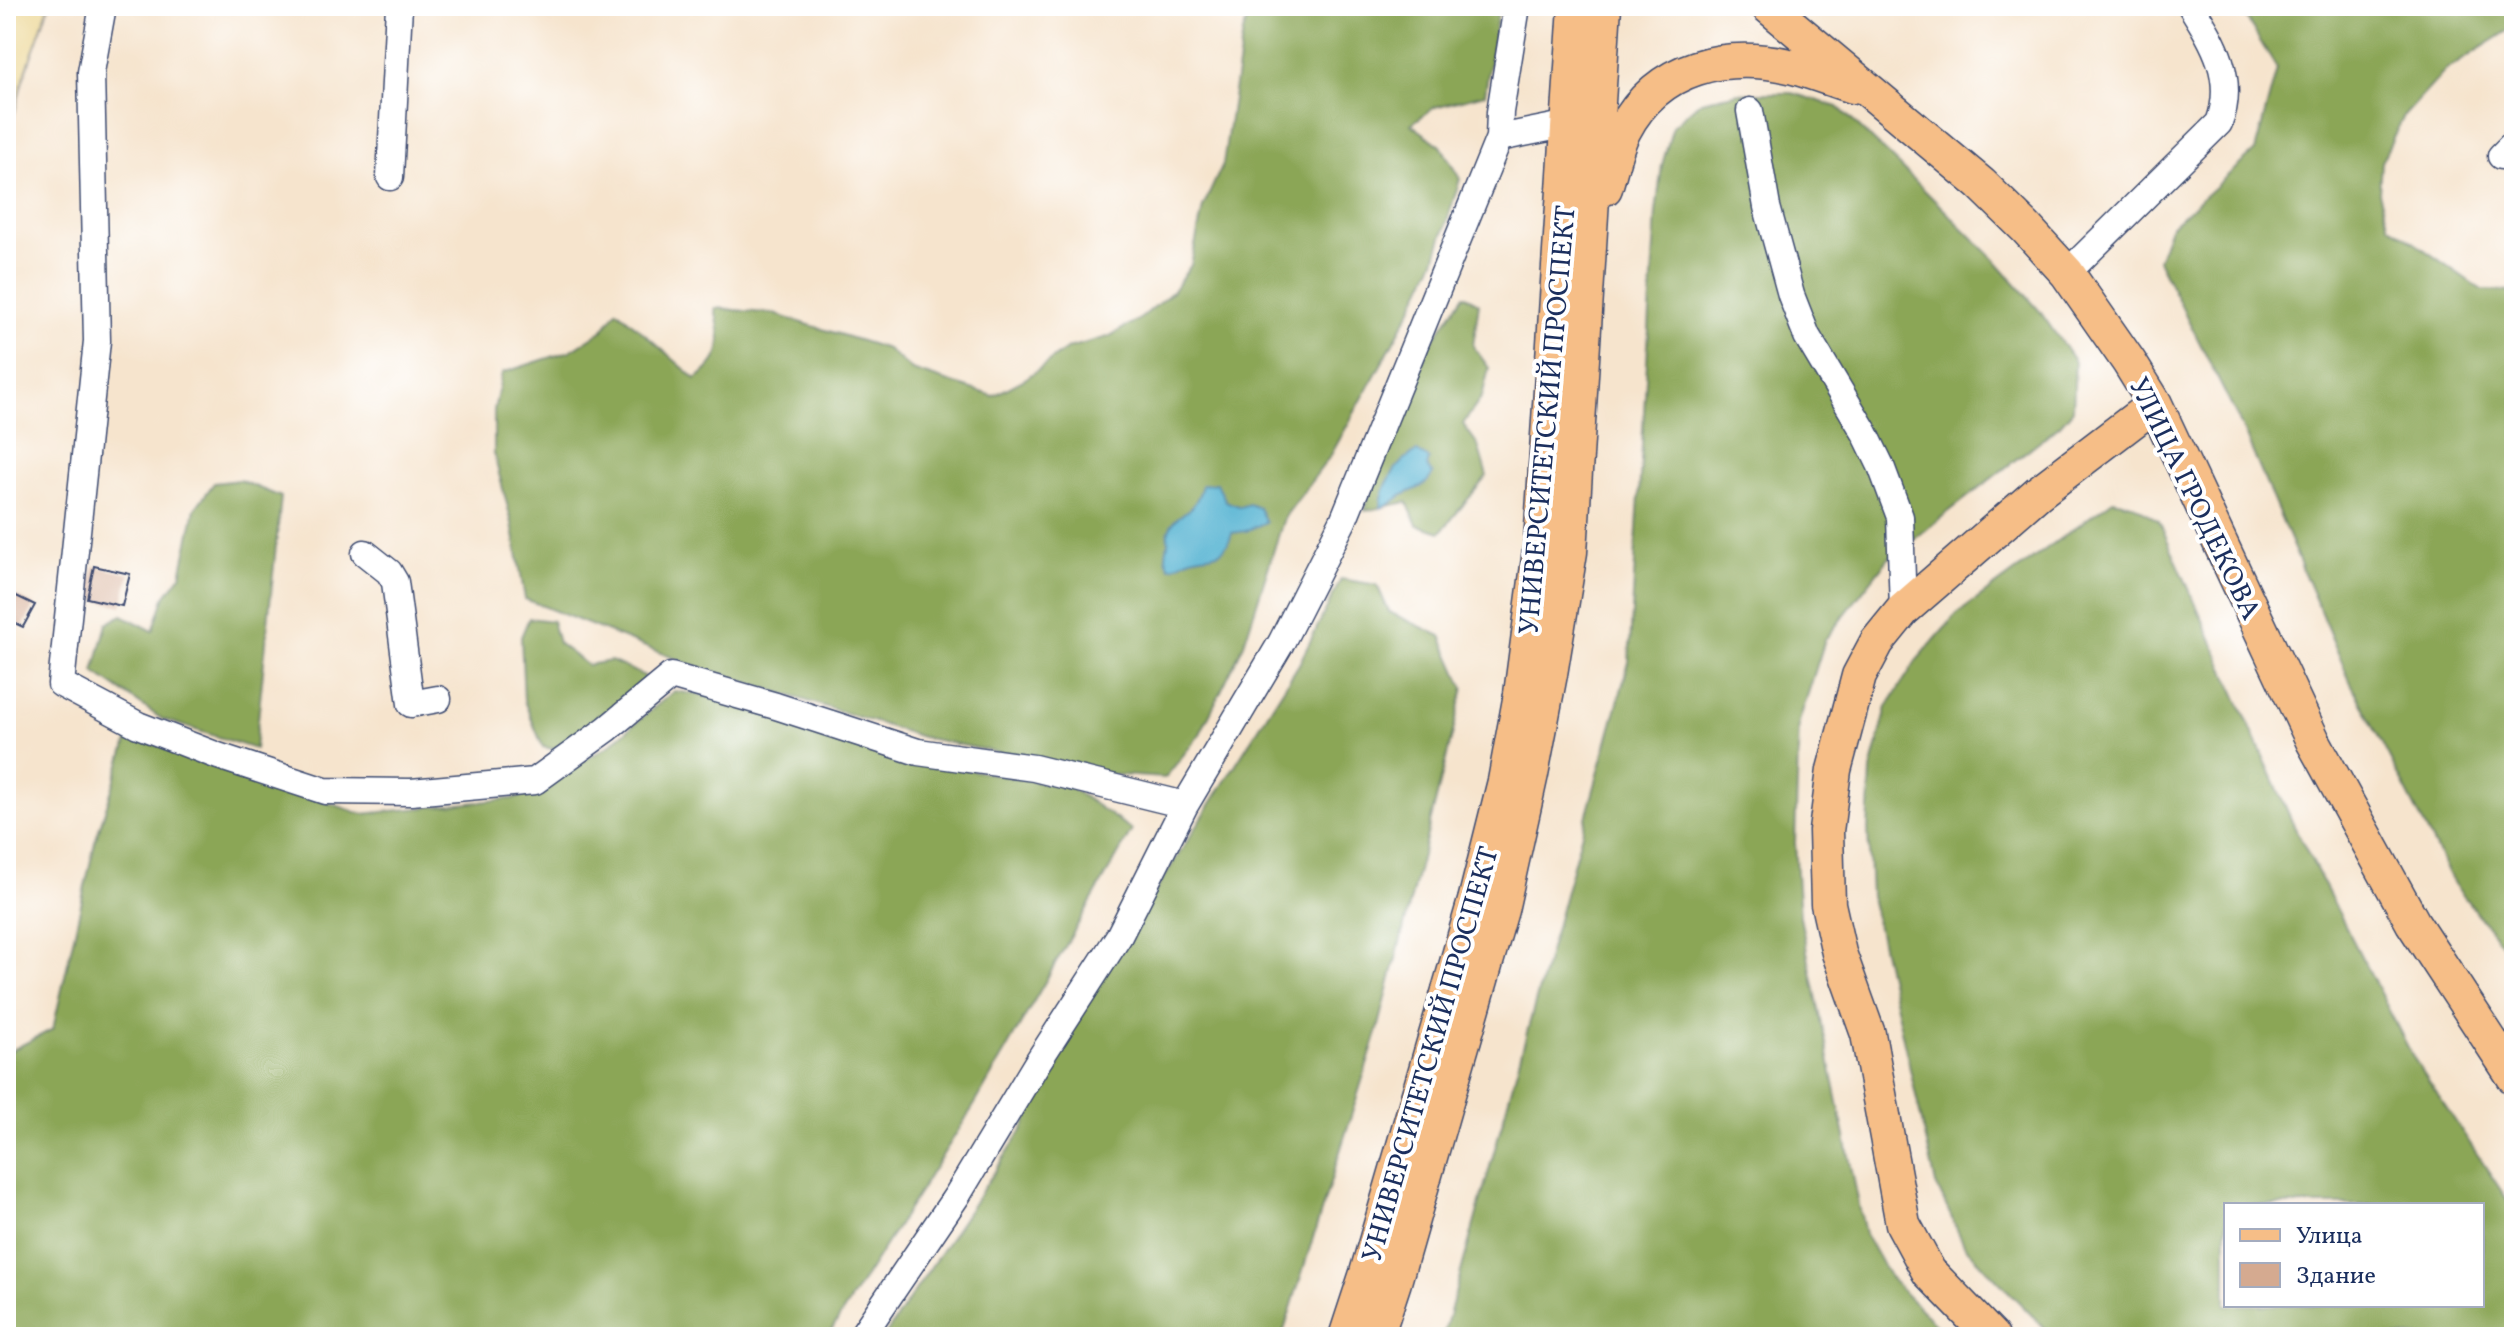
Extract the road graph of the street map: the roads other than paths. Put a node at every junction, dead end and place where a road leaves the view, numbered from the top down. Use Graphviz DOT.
graph roads {
  1 [pos="103,6"];
  2 [pos="399,6"];
  3 [pos="1517,6"];
  4 [pos="1576,6"];
  5 [pos="1604,6"];
  6 [pos="1768,6"];
  7 [pos="2191,6"];
  8 [pos="1868,91"];
  9 [pos="1750,111"];
  10 [pos="1569,124"];
  11 [pos="1499,138"];
  12 [pos="390,177"];
  13 [pos="1589,242"];
  14 [pos="2067,273"];
  15 [pos="2155,404"];
  16 [pos="365,553"];
  17 [pos="1903,610"];
  18 [pos="438,699"];
  19 [pos="1185,805"];
  20 [pos="2514,1077"];
  21 [pos="1381,1277"];
  22 [pos="861,1337"];
  23 [pos="1346,1337"];
  24 [pos="1376,1337"];
  25 [pos="1992,1337"];
  1 -- 19 [label="lane"];
  2 -- 12 [label="lane"];
  3 -- 11 [label="lane"];
  4 -- 10 [label="main road, УНИВЕРСИТЕТСКИЙ ПРОСПЕКТ"];
  5 -- 13 [label="main road, УНИВЕРСИТЕТСКИЙ ПРОСПЕКТ"];
  6 -- 8 [label="main road, УЛИЦА ГРОДЕКОВА"];
  7 -- 14 [label="lane"];
  8 -- 13 [label="main road"];
  8 -- 14 [label="main road, УЛИЦА ГРОДЕКОВА"];
  9 -- 17 [label="lane"];
  10 -- 11 [label="lane"];
  10 -- 21 [label="main road, УНИВЕРСИТЕТСКИЙ ПРОСПЕКТ"];
  11 -- 19 [label="lane"];
  13 -- 21 [label="main road, УНИВЕРСИТЕТСКИЙ ПРОСПЕКТ"];
  14 -- 15 [label="main road, УЛИЦА ГРОДЕКОВА"];
  15 -- 17 [label="main road"];
  15 -- 20 [label="main road, УЛИЦА ГРОДЕКОВА"];
  16 -- 18 [label="lane"];
  17 -- 25 [label="main road"];
  19 -- 22 [label="lane"];
  21 -- 23 [label="main road, УНИВЕРСИТЕТСКИЙ ПРОСПЕКТ"];
  21 -- 24 [label="main road, УНИВЕРСИТЕТСКИЙ ПРОСПЕКТ"];
}
